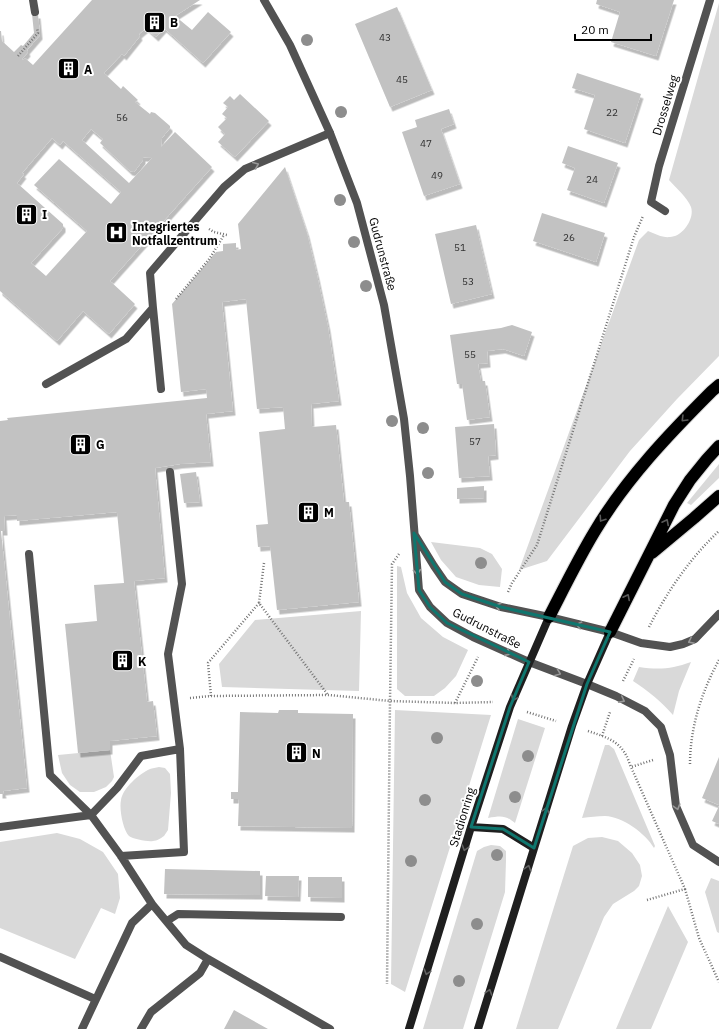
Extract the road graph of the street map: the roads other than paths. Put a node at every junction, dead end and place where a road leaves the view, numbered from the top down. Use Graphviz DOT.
graph roads {
  1 [pos="33,0"];
  2 [pos="264,0"];
  3 [pos="710,0"];
  4 [pos="35,12"];
  5 [pos="330,133"];
  6 [pos="665,212"];
  7 [pos="153,308"];
  8 [pos="719,381"];
  9 [pos="46,384"];
  10 [pos="715,388"];
  11 [pos="161,389"];
  12 [pos="719,446"];
  13 [pos="170,472"];
  14 [pos="719,496"];
  15 [pos="414,533"];
  16 [pos="28,554"];
  17 [pos="648,557"];
  18 [pos="719,614"];
  19 [pos="549,617"];
  20 [pos="610,632"];
  21 [pos="529,662"];
  22 [pos="586,684"];
  23 [pos="180,749"];
  24 [pos="91,815"];
  25 [pos="0,827"];
  26 [pos="471,828"];
  27 [pos="534,848"];
  28 [pos="121,856"];
  29 [pos="719,862"];
  30 [pos="152,904"];
  31 [pos="341,917"];
  32 [pos="167,921"];
  33 [pos="0,957"];
  34 [pos="208,959"];
  35 [pos="95,999"];
  36 [pos="82,1029"];
  37 [pos="141,1029"];
  38 [pos="330,1029"];
  39 [pos="409,1029"];
  40 [pos="478,1029"];
  1 -- 4 [label="street"];
  2 -- 5 [label="street, Gudrunstraße"];
  3 -- 6 [label="street, Drosselweg"];
  7 -- 5 [label="street, one-way"];
  5 -- 15 [label="street, Gudrunstraße"];
  7 -- 9 [label="street"];
  7 -- 11 [label="street"];
  8 -- 10 [label="highway"];
  10 -- 19 [label="highway, one-way"];
  17 -- 12 [label="highway, one-way"];
  13 -- 23 [label="street"];
  14 -- 17 [label="highway"];
  19 -- 15 [label="street, Gudrunstraße, one-way"];
  15 -- 21 [label="street, Gudrunstraße, one-way"];
  16 -- 24 [label="street"];
  20 -- 17 [label="highway, one-way"];
  18 -- 20 [label="street, Gudrunstraße, one-way"];
  20 -- 19 [label="street, Gudrunstraße, one-way"];
  19 -- 21 [label="main road, Stadionring"];
  20 -- 22 [label="main road"];
  21 -- 22 [label="street, Gudrunstraße, one-way"];
  21 -- 26 [label="main road, Stadionring, one-way"];
  27 -- 22 [label="main road, one-way"];
  22 -- 29 [label="street, Gudrunstraße, one-way"];
  23 -- 24 [label="street"];
  23 -- 28 [label="street"];
  24 -- 25 [label="street"];
  24 -- 28 [label="street"];
  26 -- 27 [label="main road"];
  26 -- 39 [label="main road, Stadionring, one-way"];
  40 -- 27 [label="main road, one-way"];
  28 -- 30 [label="street"];
  30 -- 32 [label="street"];
  30 -- 35 [label="street"];
  31 -- 32 [label="street"];
  32 -- 34 [label="street"];
  33 -- 35 [label="street"];
  34 -- 37 [label="street"];
  34 -- 38 [label="street"];
  35 -- 36 [label="street"];
}
